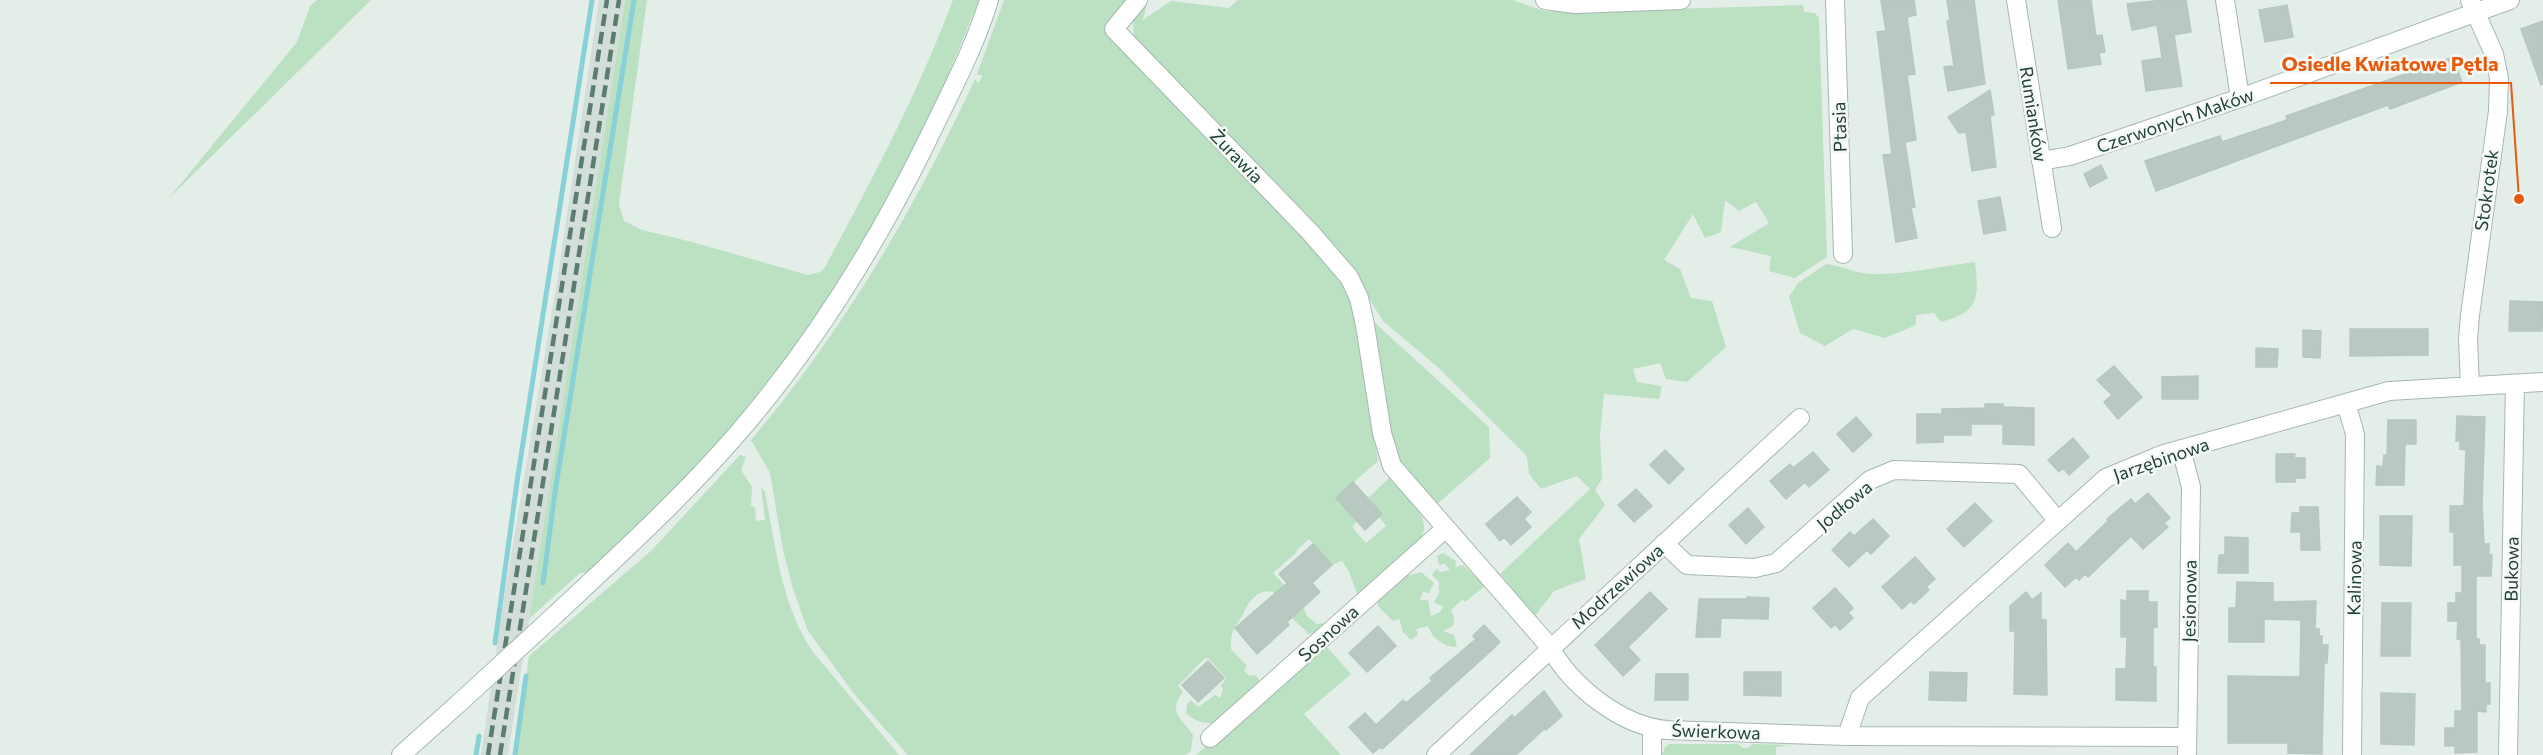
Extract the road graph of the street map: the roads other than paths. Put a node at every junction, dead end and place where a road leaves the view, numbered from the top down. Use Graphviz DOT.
graph roads {
  1 [pos="989,0"];
  2 [pos="1138,0"];
  3 [pos="1545,0"];
  4 [pos="1681,0"];
  5 [pos="1835,0"];
  6 [pos="2016,0"];
  7 [pos="2225,0"];
  8 [pos="2510,0"];
  9 [pos="2472,6"];
  10 [pos="2241,98"];
  11 [pos="2041,161"];
  12 [pos="2052,228"];
  13 [pos="1843,254"];
  14 [pos="1365,325"];
  15 [pos="2543,382"];
  16 [pos="2515,384"];
  17 [pos="2470,386"];
  18 [pos="2346,403"];
  19 [pos="1800,418"];
  20 [pos="2181,449"];
  21 [pos="2058,521"];
  22 [pos="1446,528"];
  23 [pos="1664,543"];
  24 [pos="1550,647"];
  25 [pos="1652,728"];
  26 [pos="1847,736"];
  27 [pos="1210,738"];
  28 [pos="2187,746"];
  29 [pos="401,755"];
  30 [pos="1436,755"];
  31 [pos="1652,755"];
  32 [pos="2352,755"];
  33 [pos="2508,755"];
  1 -- 29 [label="street, bridge"];
  2 -- 14 [label="street, Żurawia"];
  3 -- 4 [label="street"];
  5 -- 13 [label="street, Ptasia"];
  6 -- 11 [label="street, Rumianków"];
  7 -- 10 [label="street"];
  8 -- 9 [label="street, Czerwonych Maków"];
  9 -- 10 [label="street, Czerwonych Maków"];
  9 -- 17 [label="street, Stokrotek"];
  10 -- 11 [label="street, Czerwonych Maków"];
  11 -- 12 [label="street, Rumianków"];
  14 -- 22 [label="street, Świerkowa"];
  15 -- 16 [label="street, Jarzębinowa"];
  16 -- 17 [label="street, Jarzębinowa"];
  16 -- 33 [label="street, Bukowa"];
  17 -- 18 [label="street, Jarzębinowa"];
  18 -- 20 [label="street, Jarzębinowa"];
  18 -- 32 [label="street, Kalinowa"];
  19 -- 23 [label="street, Modrzewiowa"];
  20 -- 21 [label="street, Jarzębinowa"];
  20 -- 28 [label="street, Jesionowa"];
  21 -- 23 [label="street, Jodłowa"];
  21 -- 26 [label="street, Jarzębinowa"];
  22 -- 24 [label="street, Świerkowa"];
  22 -- 27 [label="street, Sosnowa"];
  23 -- 24 [label="street, Modrzewiowa"];
  24 -- 25 [label="street, Świerkowa"];
  24 -- 30 [label="street, Modrzewiowa"];
  25 -- 26 [label="street, Świerkowa"];
  25 -- 31 [label="street"];
  26 -- 28 [label="street, Świerkowa"];
}
